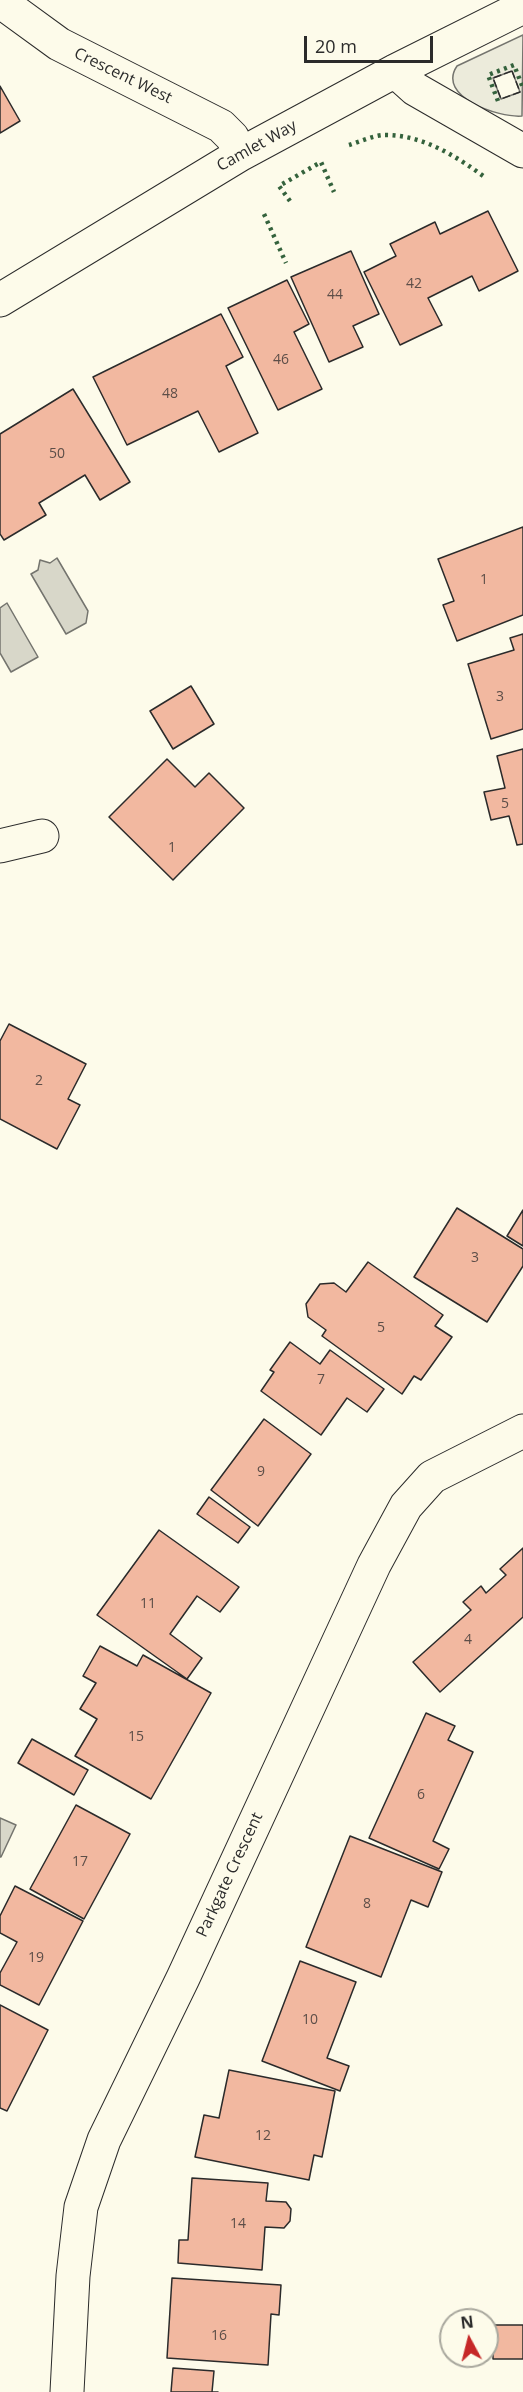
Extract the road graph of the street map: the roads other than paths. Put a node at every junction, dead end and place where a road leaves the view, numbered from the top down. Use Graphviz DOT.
graph roads {
  1 [pos="0,1"];
  2 [pos="523,7"];
  3 [pos="395,71"];
  4 [pos="523,151"];
  5 [pos="241,154"];
  6 [pos="0,300"];
  7 [pos="42,836"];
  8 [pos="0,846"];
  9 [pos="523,1431"];
  10 [pos="67,2392"];
  1 -- 5 [label="street, Crescent West"];
  2 -- 3 [label="street, Camlet Way"];
  3 -- 4 [label="street"];
  3 -- 5 [label="street, Camlet Way"];
  5 -- 6 [label="street, Camlet Way"];
  7 -- 8 [label="street"];
  9 -- 10 [label="street, Parkgate Crescent"];
}
